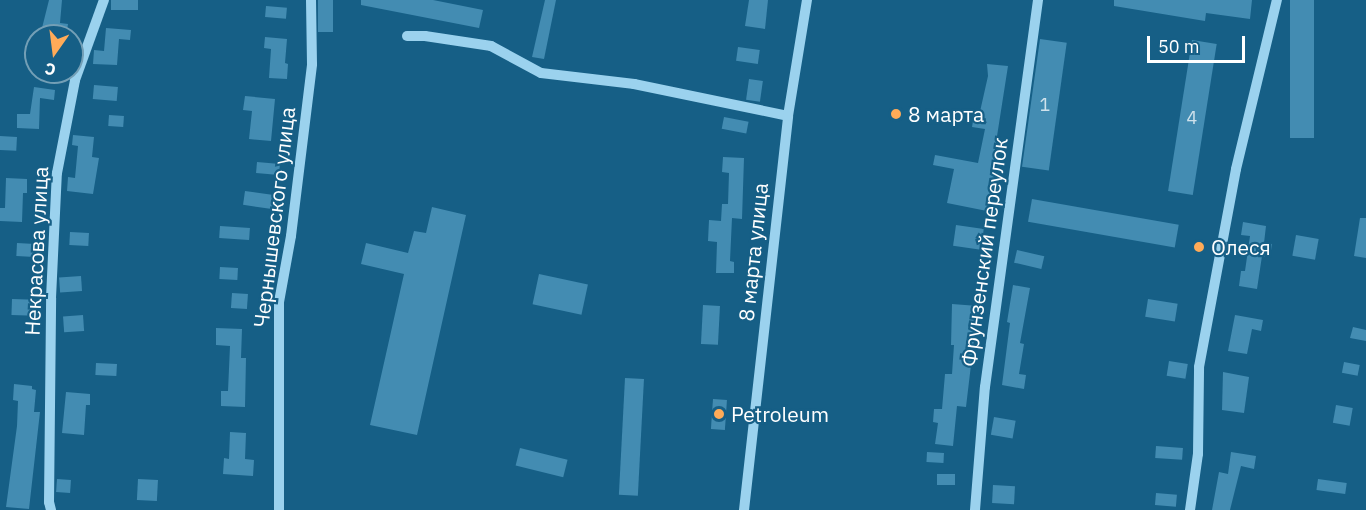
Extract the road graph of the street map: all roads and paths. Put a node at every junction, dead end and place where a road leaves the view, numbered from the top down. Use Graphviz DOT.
graph roads {
  1 [pos="104,0"];
  2 [pos="311,0"];
  3 [pos="807,0"];
  4 [pos="1038,0"];
  5 [pos="1277,0"];
  6 [pos="407,36"];
  7 [pos="788,116"];
  8 [pos="51,510"];
  9 [pos="279,510"];
  10 [pos="744,510"];
  11 [pos="975,510"];
  12 [pos="1190,510"];
  1 -- 8 [label="street, Некрасова улица"];
  2 -- 9 [label="street, Чернышевского улица"];
  3 -- 7 [label="street, 8 марта улица"];
  4 -- 11 [label="street, Фрунзенский переулок"];
  5 -- 12 [label="street"];
  6 -- 7 [label="street"];
  7 -- 10 [label="street, 8 марта улица"];
}
